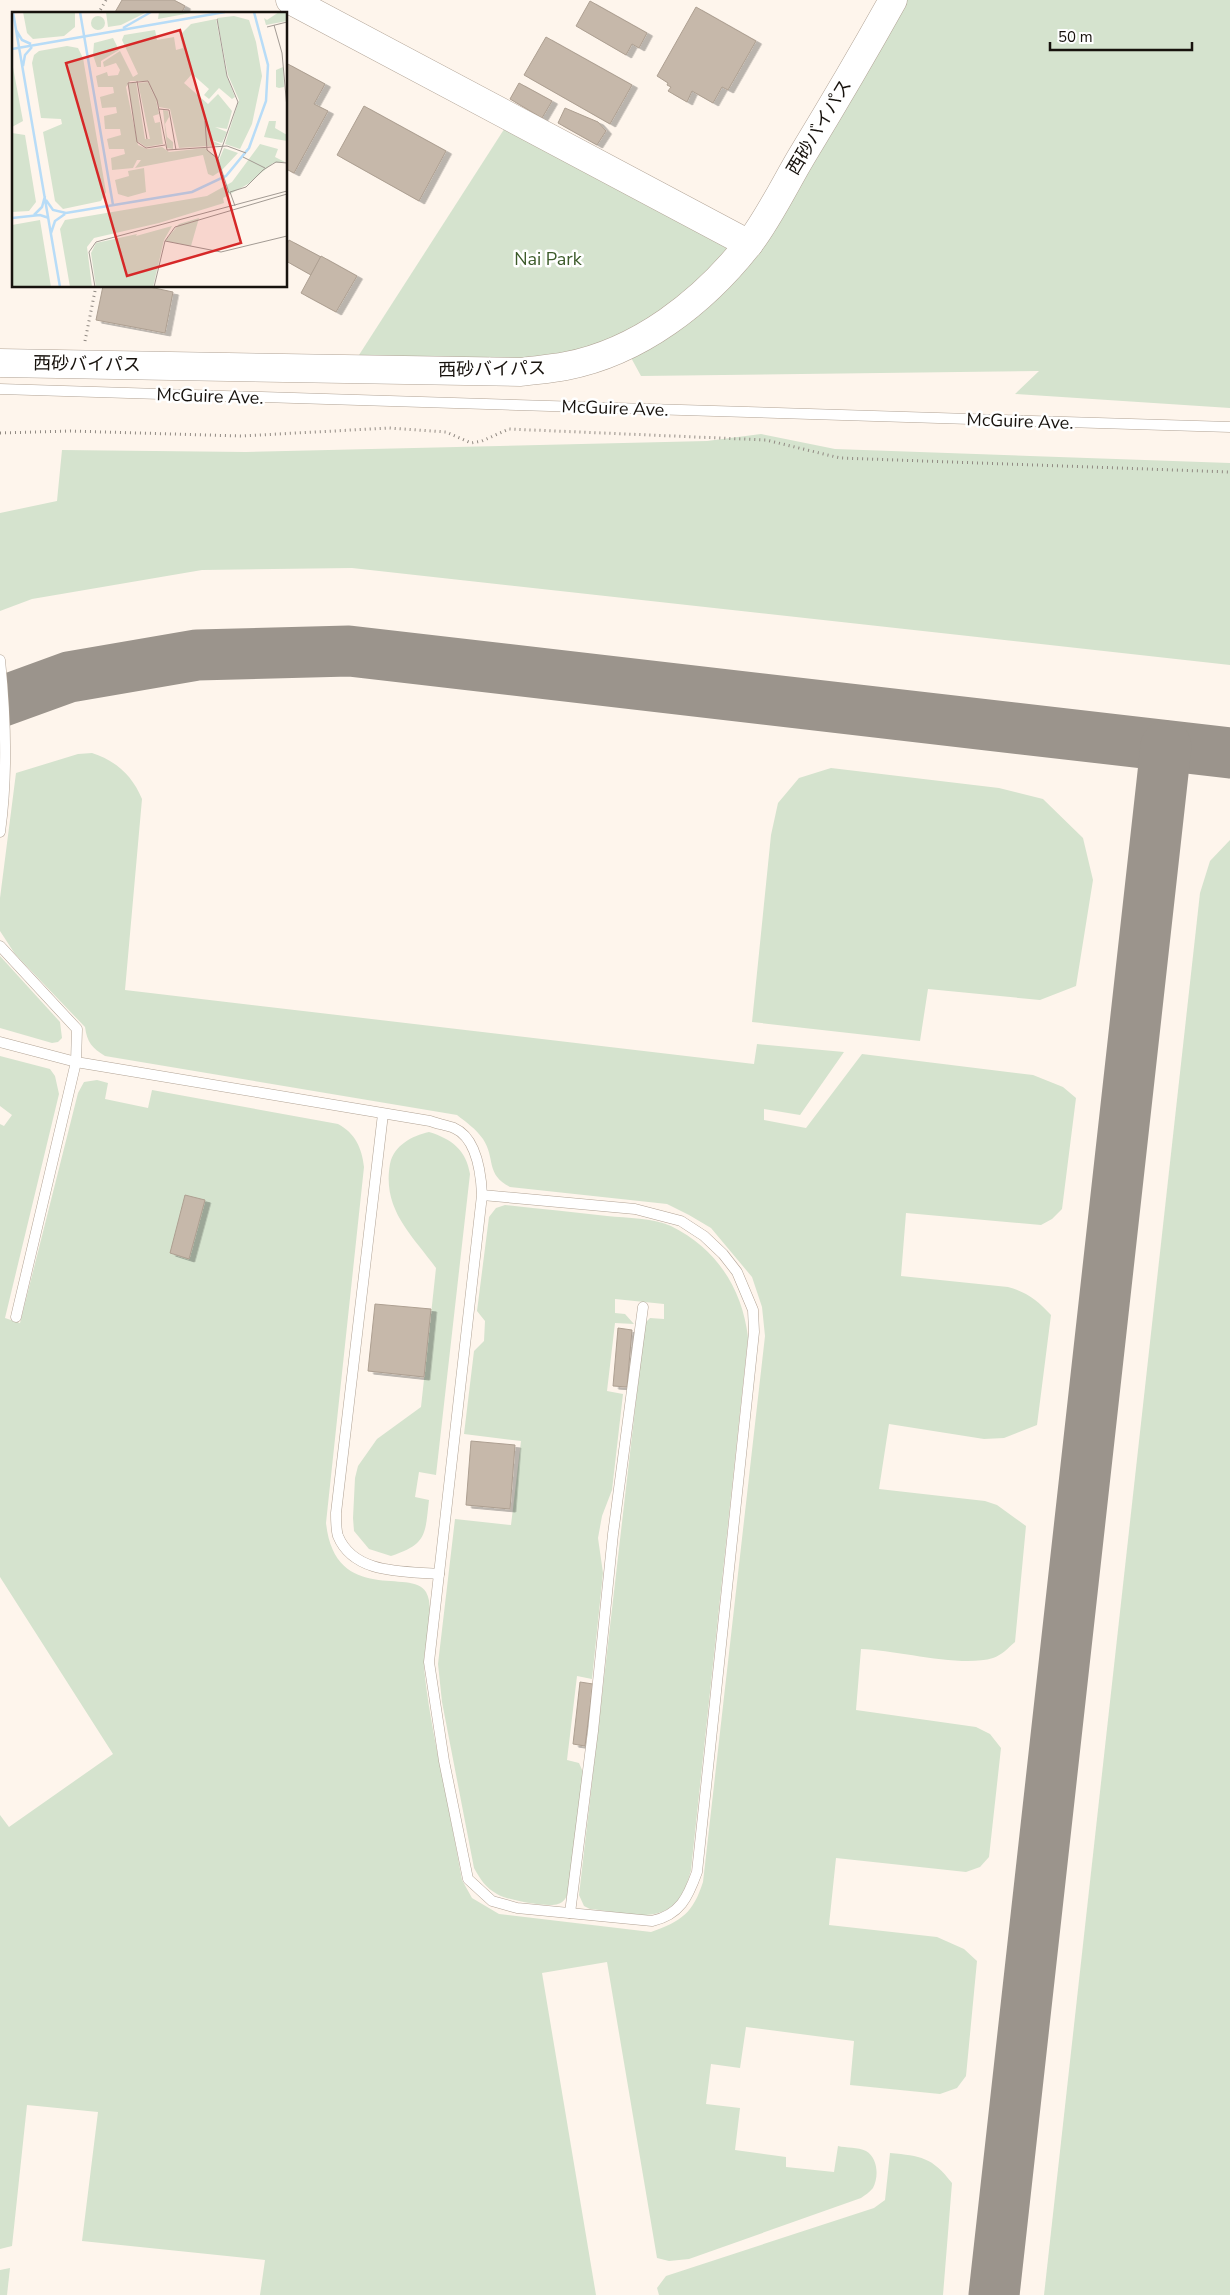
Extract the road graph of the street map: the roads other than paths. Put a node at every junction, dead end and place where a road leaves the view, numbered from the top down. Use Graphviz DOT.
graph roads {
  1 [pos="290,0"];
  2 [pos="893,0"];
  3 [pos="749,244"];
  4 [pos="0,363"];
  5 [pos="0,389"];
  6 [pos="1230,427"];
  7 [pos="0,660"];
  8 [pos="0,832"];
  9 [pos="0,946"];
  10 [pos="0,1042"];
  11 [pos="76,1062"];
  12 [pos="383,1114"];
  13 [pos="482,1195"];
  14 [pos="643,1306"];
  15 [pos="16,1317"];
  16 [pos="439,1574"];
  17 [pos="570,1913"];
  1 -- 3 [label="street"];
  2 -- 3 [label="street, 西砂バイパス"];
  3 -- 4 [label="street, 西砂バイパス"];
  5 -- 6 [label="lane, McGuire Ave."];
  7 -- 8 [label="lane"];
  9 -- 11 [label="lane"];
  10 -- 11 [label="lane"];
  11 -- 12 [label="lane"];
  11 -- 15 [label="lane"];
  12 -- 13 [label="lane"];
  12 -- 16 [label="lane"];
  13 -- 16 [label="lane"];
  13 -- 17 [label="lane"];
  14 -- 17 [label="lane"];
  16 -- 17 [label="lane"];
}
